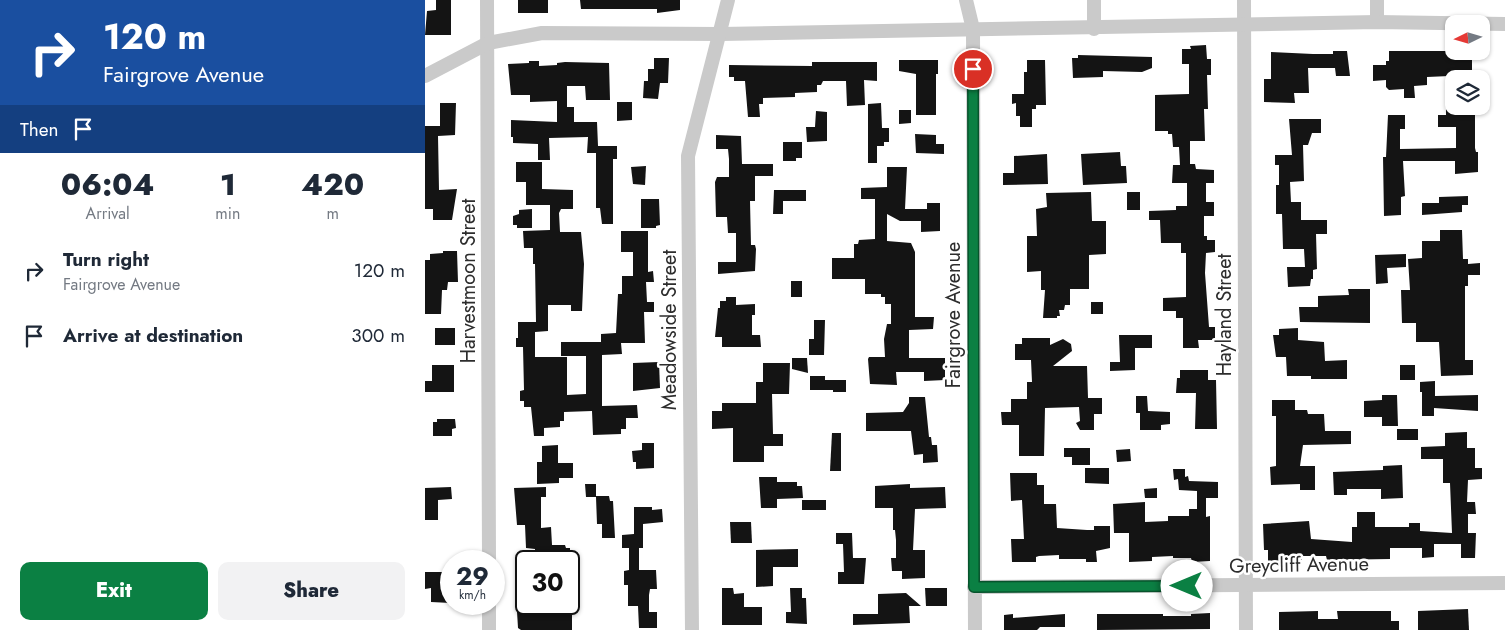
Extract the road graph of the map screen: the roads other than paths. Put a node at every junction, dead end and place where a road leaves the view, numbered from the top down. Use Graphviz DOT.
graph roads {
  1 [pos="487,0"];
  2 [pos="727,0"];
  3 [pos="966,0"];
  4 [pos="1093,0"];
  5 [pos="1244,0"];
  6 [pos="1377,0"];
  7 [pos="1377,22"];
  8 [pos="1505,24"];
  9 [pos="1242,26"];
  10 [pos="973,29"];
  11 [pos="1094,29"];
  12 [pos="721,34"];
  13 [pos="488,43"];
  14 [pos="425,76"];
  15 [pos="489,550"];
  16 [pos="1505,582"];
  17 [pos="1245,586"];
  18 [pos="974,587"];
  19 [pos="489,615"];
  20 [pos="489,630"];
  21 [pos="692,630"];
  22 [pos="975,630"];
  23 [pos="1246,630"];
  1 -- 13 [label="street, Harvestmoon Street"];
  2 -- 12 [label="street, Meadowside Street"];
  3 -- 10 [label="street, Fairgrove Avenue"];
  4 -- 11 [label="street"];
  5 -- 9 [label="street, Hayland Street"];
  6 -- 7 [label="street"];
  7 -- 8 [label="street"];
  7 -- 9 [label="street"];
  9 -- 11 [label="street"];
  9 -- 17 [label="street, Hayland Street"];
  10 -- 11 [label="street"];
  10 -- 12 [label="street"];
  10 -- 18 [label="street, Fairgrove Avenue"];
  12 -- 13 [label="street"];
  12 -- 21 [label="street, Meadowside Street"];
  13 -- 14 [label="street"];
  13 -- 15 [label="street, Harvestmoon Street"];
  16 -- 17 [label="street, Greycliff Avenue"];
  17 -- 18 [label="street, Greycliff Avenue"];
  17 -- 23 [label="street, Hayland Street"];
  18 -- 22 [label="street, Fairgrove Avenue"];
  19 -- 20 [label="street"];
}
